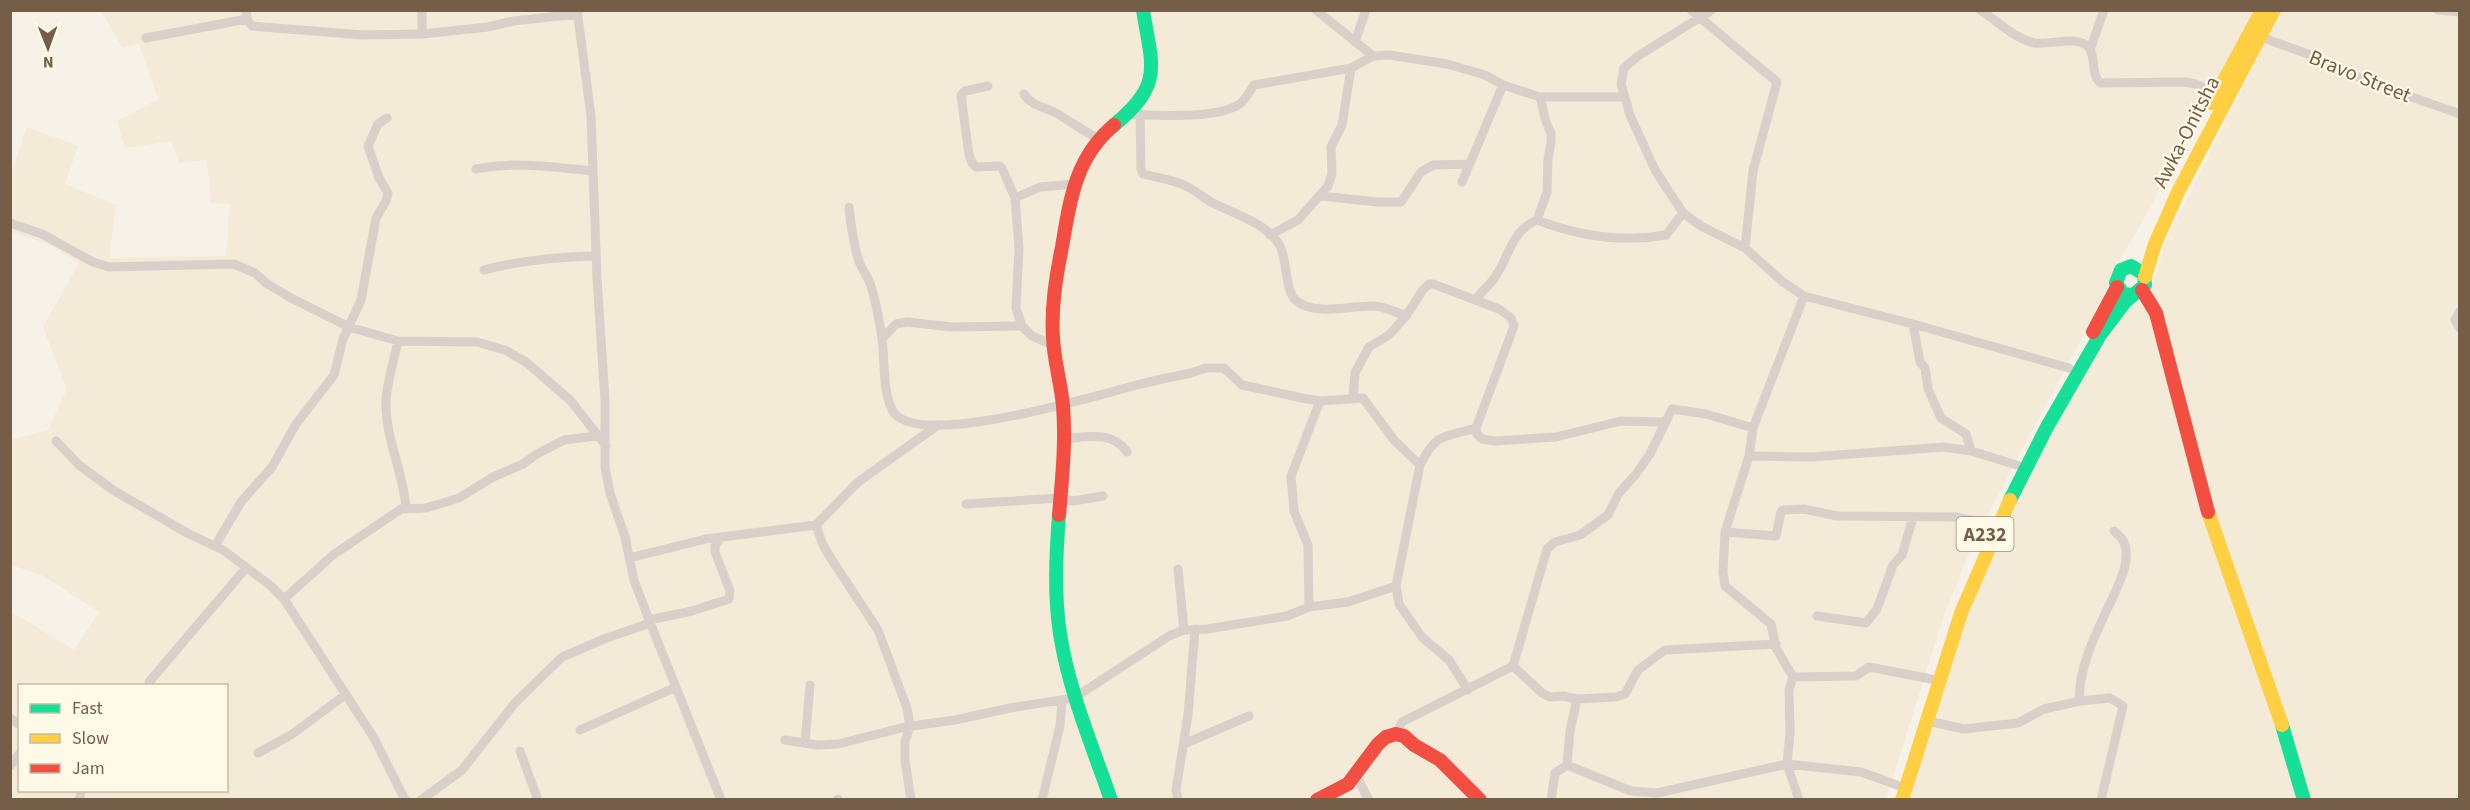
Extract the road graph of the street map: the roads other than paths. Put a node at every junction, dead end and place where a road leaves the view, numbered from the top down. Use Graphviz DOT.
graph roads {
  1 [pos="422,10"];
  2 [pos="1143,10"];
  3 [pos="1316,10"];
  4 [pos="1366,10"];
  5 [pos="1691,10"];
  6 [pos="1712,10"];
  7 [pos="1980,10"];
  8 [pos="2104,10"];
  9 [pos="2262,10"];
  10 [pos="2274,10"];
  11 [pos="2438,10"];
  12 [pos="577,12"];
  13 [pos="2460,12"];
  14 [pos="247,15"];
  15 [pos="1700,19"];
  16 [pos="422,34"];
  17 [pos="146,38"];
  18 [pos="2261,38"];
  19 [pos="1355,42"];
  20 [pos="2090,50"];
  21 [pos="1373,56"];
  22 [pos="1351,68"];
  23 [pos="1503,85"];
  24 [pos="988,86"];
  25 [pos="1024,94"];
  26 [pos="2221,96"];
  27 [pos="1624,97"];
  28 [pos="1540,98"];
  29 [pos="1133,114"];
  30 [pos="2460,114"];
  31 [pos="387,118"];
  32 [pos="1099,139"];
  33 [pos="1469,164"];
  34 [pos="476,169"];
  35 [pos="593,171"];
  36 [pos="1462,182"];
  37 [pos="1075,184"];
  38 [pos="1321,196"];
  39 [pos="1015,198"];
  40 [pos="849,207"];
  41 [pos="1683,213"];
  42 [pos="1537,220"];
  43 [pos="10,223"];
  44 [pos="1270,235"];
  45 [pos="1745,248"];
  46 [pos="596,256"];
  47 [pos="2124,268"];
  48 [pos="484,270"];
  49 [pos="2118,287"];
  50 [pos="2140,288"];
  51 [pos="1804,296"];
  52 [pos="1476,299"];
  53 [pos="2460,311"];
  54 [pos="1406,316"];
  55 [pos="1913,324"];
  56 [pos="1022,326"];
  57 [pos="349,327"];
  58 [pos="2460,328"];
  59 [pos="882,339"];
  60 [pos="398,341"];
  61 [pos="1054,345"];
  62 [pos="2069,368"];
  63 [pos="1353,398"];
  64 [pos="1320,401"];
  65 [pos="1063,405"];
  66 [pos="1664,422"];
  67 [pos="938,425"];
  68 [pos="1753,428"];
  69 [pos="1476,429"];
  70 [pos="597,436"];
  71 [pos="1063,439"];
  72 [pos="56,441"];
  73 [pos="606,446"];
  74 [pos="1971,451"];
  75 [pos="1127,452"];
  76 [pos="1749,456"];
  77 [pos="1420,465"];
  78 [pos="2020,466"];
  79 [pos="1103,496"];
  80 [pos="1060,498"];
  81 [pos="966,504"];
  82 [pos="406,507"];
  83 [pos="1913,518"];
  84 [pos="1990,524"];
  85 [pos="816,525"];
  86 [pos="2114,531"];
  87 [pos="1725,532"];
  88 [pos="721,537"];
  89 [pos="215,546"];
  90 [pos="629,558"];
  91 [pos="246,568"];
  92 [pos="1178,569"];
  93 [pos="1396,586"];
  94 [pos="285,599"];
  95 [pos="1309,607"];
  96 [pos="1817,616"];
  97 [pos="649,622"];
  98 [pos="1195,629"];
  99 [pos="1184,630"];
  100 [pos="1776,645"];
  101 [pos="1513,666"];
  102 [pos="1793,677"];
  103 [pos="1931,679"];
  104 [pos="149,682"];
  105 [pos="810,685"];
  106 [pos="676,687"];
  107 [pos="1468,690"];
  108 [pos="345,695"];
  109 [pos="1068,699"];
  110 [pos="1577,699"];
  111 [pos="2080,701"];
  112 [pos="1249,717"];
  113 [pos="1928,721"];
  114 [pos="910,726"];
  115 [pos="579,730"];
  116 [pos="1396,734"];
  117 [pos="785,740"];
  118 [pos="805,743"];
  119 [pos="1184,744"];
  120 [pos="520,751"];
  121 [pos="258,753"];
  122 [pos="1787,764"];
  123 [pos="1567,765"];
  124 [pos="1355,774"];
  125 [pos="1897,785"];
  126 [pos="405,800"];
  127 [pos="421,800"];
  128 [pos="538,800"];
  129 [pos="721,800"];
  130 [pos="911,800"];
  131 [pos="1042,800"];
  132 [pos="1111,800"];
  133 [pos="1178,800"];
  134 [pos="1317,800"];
  135 [pos="1369,800"];
  136 [pos="1480,800"];
  137 [pos="1551,800"];
  138 [pos="1799,800"];
  139 [pos="1893,800"];
  140 [pos="1902,800"];
  141 [pos="2101,800"];
  142 [pos="2304,800"];
  1 -- 16 [label="street"];
  2 -- 29 [label="main road"];
  3 -- 19 [label="street"];
  4 -- 19 [label="street"];
  5 -- 15 [label="street"];
  6 -- 15 [label="street"];
  7 -- 20 [label="street"];
  8 -- 20 [label="street"];
  9 -- 26 [label="main road, Awka-Onitsha / A232"];
  10 -- 18 [label="main road, Awka-Onitsha / A232"];
  11 -- 13 [label="street"];
  12 -- 16 [label="street"];
  12 -- 35 [label="street"];
  14 -- 16 [label="street"];
  14 -- 17 [label="street"];
  15 -- 27 [label="street"];
  15 -- 45 [label="street"];
  18 -- 26 [label="main road, Awka-Onitsha / A232"];
  18 -- 30 [label="street, Bravo Street"];
  19 -- 21 [label="street"];
  20 -- 26 [label="street"];
  21 -- 22 [label="street"];
  21 -- 23 [label="street"];
  22 -- 29 [label="street"];
  22 -- 38 [label="street"];
  23 -- 28 [label="street"];
  23 -- 33 [label="street"];
  24 -- 39 [label="street"];
  25 -- 32 [label="street"];
  26 -- 47 [label="main road, Awka-Onitsha / A232"];
  26 -- 50 [label="main road, Awka-Onitsha / A232"];
  27 -- 28 [label="street"];
  27 -- 41 [label="street"];
  28 -- 42 [label="street"];
  29 -- 32 [label="main road"];
  29 -- 44 [label="street"];
  31 -- 57 [label="street"];
  32 -- 37 [label="main road"];
  33 -- 36 [label="street"];
  33 -- 38 [label="street"];
  34 -- 35 [label="street"];
  35 -- 46 [label="street"];
  37 -- 39 [label="street"];
  37 -- 61 [label="main road"];
  38 -- 44 [label="street"];
  39 -- 56 [label="street"];
  40 -- 59 [label="street"];
  41 -- 42 [label="street"];
  41 -- 45 [label="street"];
  42 -- 52 [label="street"];
  43 -- 57 [label="street"];
  44 -- 54 [label="street"];
  45 -- 51 [label="street"];
  46 -- 48 [label="street"];
  46 -- 73 [label="street"];
  47 -- 49 [label="main road, A232"];
  47 -- 50 [label="main road"];
  49 -- 50 [label="main road"];
  49 -- 62 [label="main road, A232"];
  50 -- 113 [label="main road, A232"];
  50 -- 142 [label="main road"];
  51 -- 55 [label="street"];
  51 -- 68 [label="street"];
  52 -- 54 [label="street"];
  52 -- 69 [label="street"];
  53 -- 58 [label="street"];
  54 -- 63 [label="street"];
  55 -- 62 [label="street"];
  55 -- 74 [label="street"];
  56 -- 59 [label="street"];
  56 -- 61 [label="street"];
  57 -- 60 [label="street"];
  57 -- 89 [label="street"];
  59 -- 67 [label="street"];
  60 -- 70 [label="street"];
  60 -- 82 [label="street"];
  61 -- 65 [label="main road"];
  62 -- 78 [label="main road, A232"];
  63 -- 64 [label="street"];
  63 -- 77 [label="street"];
  64 -- 65 [label="street"];
  64 -- 95 [label="street"];
  65 -- 67 [label="street"];
  65 -- 71 [label="main road"];
  66 -- 68 [label="street"];
  66 -- 69 [label="street"];
  66 -- 101 [label="street"];
  67 -- 85 [label="street"];
  68 -- 76 [label="street"];
  69 -- 77 [label="street"];
  70 -- 73 [label="street"];
  70 -- 82 [label="street"];
  71 -- 75 [label="street"];
  71 -- 80 [label="main road"];
  72 -- 89 [label="street"];
  73 -- 90 [label="street"];
  74 -- 76 [label="street"];
  74 -- 78 [label="street"];
  76 -- 87 [label="street"];
  77 -- 93 [label="street"];
  78 -- 84 [label="main road, A232"];
  79 -- 80 [label="street"];
  80 -- 81 [label="street"];
  80 -- 109 [label="main road"];
  82 -- 94 [label="street"];
  83 -- 84 [label="street"];
  83 -- 87 [label="street"];
  83 -- 96 [label="street"];
  84 -- 103 [label="main road, A232"];
  85 -- 88 [label="street"];
  85 -- 114 [label="street"];
  86 -- 111 [label="street"];
  87 -- 100 [label="street"];
  88 -- 90 [label="street"];
  88 -- 97 [label="street"];
  89 -- 91 [label="street"];
  90 -- 97 [label="street"];
  91 -- 94 [label="street"];
  91 -- 104 [label="street"];
  92 -- 99 [label="street"];
  93 -- 95 [label="street"];
  93 -- 107 [label="street"];
  94 -- 108 [label="street"];
  95 -- 98 [label="street"];
  97 -- 106 [label="street"];
  97 -- 127 [label="street"];
  98 -- 99 [label="street"];
  98 -- 119 [label="street"];
  99 -- 109 [label="street"];
  100 -- 102 [label="street"];
  100 -- 110 [label="street"];
  101 -- 107 [label="street"];
  101 -- 110 [label="street"];
  102 -- 103 [label="street"];
  102 -- 122 [label="street"];
  103 -- 125 [label="main road, A232"];
  105 -- 118 [label="street"];
  106 -- 115 [label="street"];
  106 -- 129 [label="street"];
  107 -- 116 [label="street"];
  108 -- 121 [label="street"];
  108 -- 126 [label="street"];
  109 -- 114 [label="street"];
  109 -- 131 [label="street"];
  109 -- 132 [label="main road"];
  110 -- 123 [label="street"];
  111 -- 113 [label="street"];
  111 -- 141 [label="street"];
  112 -- 119 [label="street"];
  113 -- 140 [label="main road, A232"];
  114 -- 118 [label="street"];
  114 -- 130 [label="street"];
  116 -- 124 [label="main road"];
  116 -- 136 [label="main road"];
  117 -- 118 [label="street"];
  119 -- 133 [label="street"];
  120 -- 128 [label="street"];
  122 -- 123 [label="street"];
  122 -- 125 [label="street"];
  122 -- 138 [label="street"];
  123 -- 137 [label="street"];
  124 -- 134 [label="main road"];
  124 -- 135 [label="street"];
  125 -- 139 [label="main road, A232"];
}
